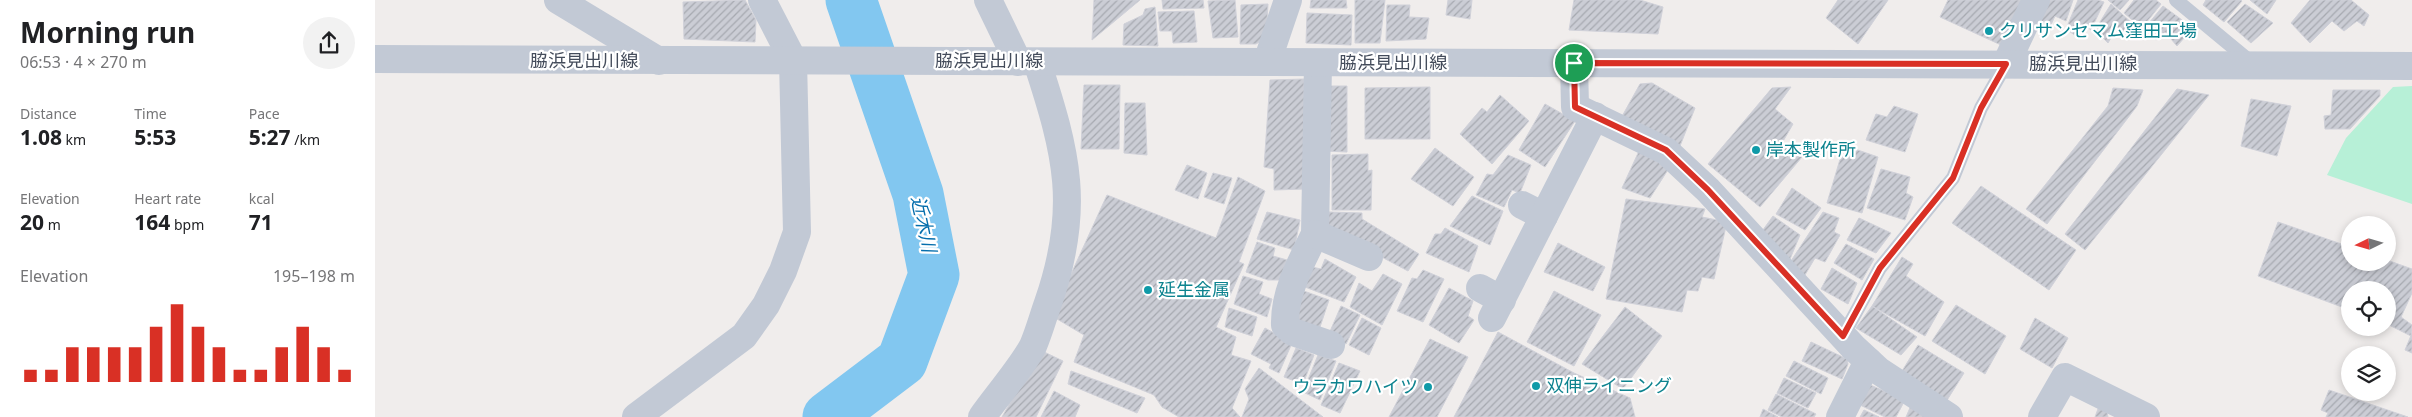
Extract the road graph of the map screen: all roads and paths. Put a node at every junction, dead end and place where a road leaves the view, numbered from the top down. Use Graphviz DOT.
graph roads {
  1 [pos="558,0"];
  2 [pos="762,0"];
  3 [pos="988,0"];
  4 [pos="1289,0"];
  5 [pos="2036,0"];
  6 [pos="2176,0"];
  7 [pos="375,59"];
  8 [pos="793,60"];
  9 [pos="659,61"];
  10 [pos="1019,62"];
  11 [pos="1267,62"];
  12 [pos="1574,63"];
  13 [pos="1318,64"];
  14 [pos="2006,64"];
  15 [pos="2255,65"];
  16 [pos="2412,66"];
  17 [pos="1595,116"];
  18 [pos="1315,234"];
  19 [pos="1369,257"];
  20 [pos="1491,302"];
  21 [pos="1843,336"];
  22 [pos="1331,345"];
  23 [pos="1868,361"];
  24 [pos="635,417"];
  25 [pos="981,417"];
  26 [pos="1840,417"];
  27 [pos="1949,417"];
  28 [pos="2042,417"];
  29 [pos="2146,417"];
  1 -- 9 [label="street"];
  2 -- 8 [label="street"];
  3 -- 10 [label="street"];
  4 -- 11 [label="street"];
  5 -- 14 [label="street"];
  6 -- 15 [label="lane"];
  7 -- 9 [label="street, 脇浜見出川線"];
  8 -- 9 [label="street, 脇浜見出川線"];
  8 -- 10 [label="street, 脇浜見出川線"];
  8 -- 24 [label="street"];
  10 -- 11 [label="street, 脇浜見出川線"];
  10 -- 25 [label="street"];
  11 -- 13 [label="street, 脇浜見出川線"];
  12 -- 13 [label="street, 脇浜見出川線"];
  12 -- 14 [label="street, 脇浜見出川線"];
  12 -- 17 [label="street"];
  13 -- 18 [label="street"];
  14 -- 15 [label="street, 脇浜見出川線"];
  14 -- 21 [label="lane"];
  15 -- 16 [label="street, 脇浜見出川線"];
  17 -- 20 [label="street"];
  17 -- 21 [label="street"];
  18 -- 19 [label="street"];
  18 -- 22 [label="street"];
  21 -- 23 [label="street"];
  23 -- 26 [label="street"];
  23 -- 27 [label="street"];
  28 -- 29 [label="street"];
}
